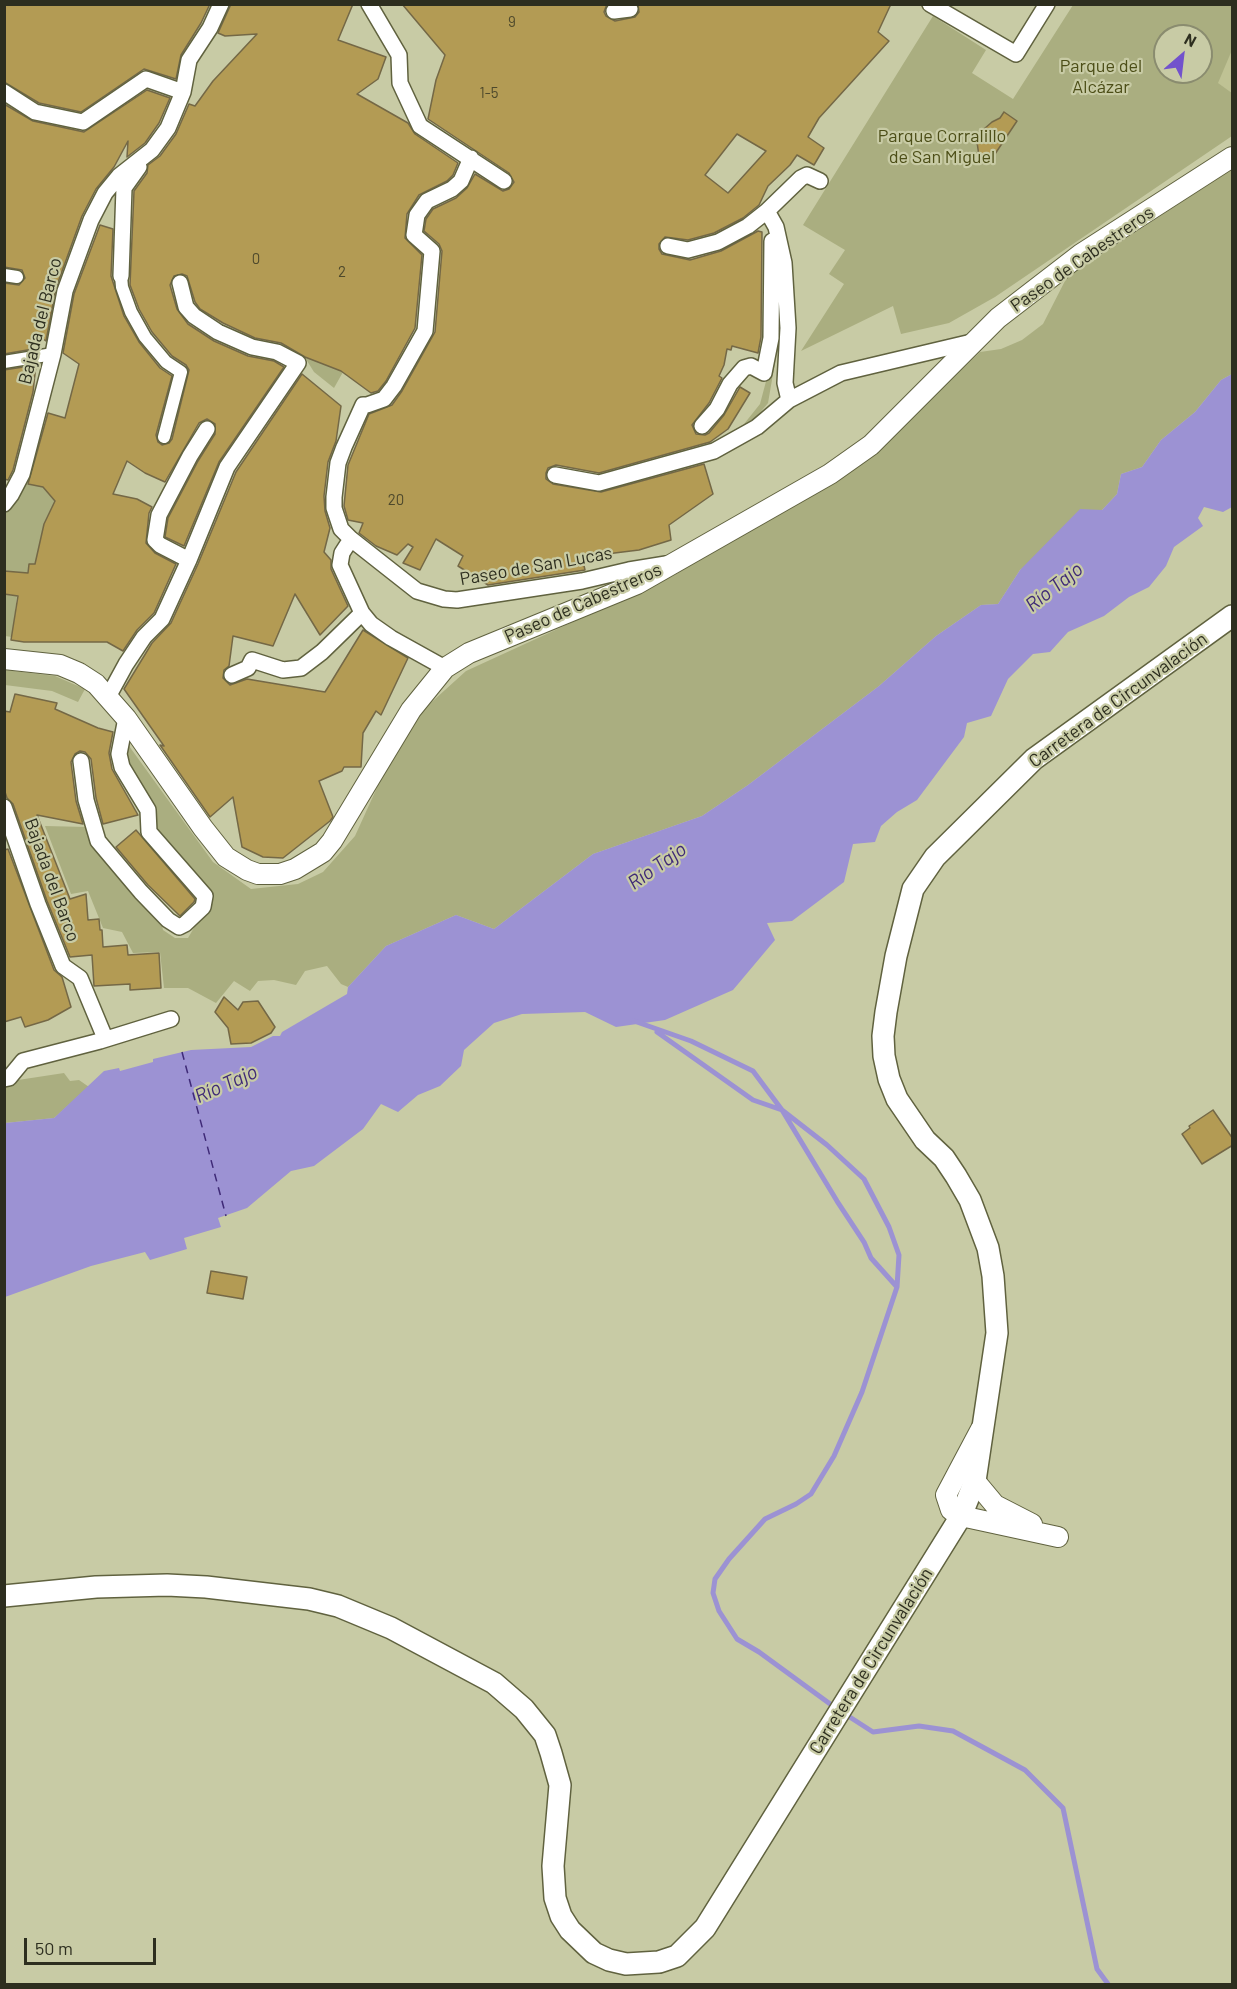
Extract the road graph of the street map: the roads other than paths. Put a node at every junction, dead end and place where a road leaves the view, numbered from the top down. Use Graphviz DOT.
graph roads {
  1 [pos="221,4"];
  2 [pos="369,4"];
  3 [pos="930,4"];
  4 [pos="1047,4"];
  5 [pos="630,9"];
  6 [pos="614,11"];
  7 [pos="4,92"];
  8 [pos="183,92"];
  9 [pos="152,150"];
  10 [pos="1233,157"];
  11 [pos="471,158"];
  12 [pos="504,181"];
  13 [pos="820,181"];
  14 [pos="767,211"];
  15 [pos="776,227"];
  16 [pos="668,246"];
  17 [pos="121,276"];
  18 [pos="180,283"];
  19 [pos="976,341"];
  20 [pos="53,354"];
  21 [pos="4,362"];
  22 [pos="789,400"];
  23 [pos="702,426"];
  24 [pos="207,429"];
  25 [pos="164,437"];
  26 [pos="555,476"];
  27 [pos="4,504"];
  28 [pos="351,539"];
  29 [pos="189,560"];
  30 [pos="675,562"];
  31 [pos="362,612"];
  32 [pos="1233,616"];
  33 [pos="4,659"];
  34 [pos="445,668"];
  35 [pos="232,675"];
  36 [pos="108,697"];
  37 [pos="126,718"];
  38 [pos="81,761"];
  39 [pos="4,807"];
  40 [pos="171,1019"];
  41 [pos="105,1038"];
  42 [pos="7,1078"];
  43 [pos="984,1424"];
  44 [pos="975,1481"];
  45 [pos="961,1516"];
  46 [pos="4,1596"];
  1 -- 8 [label="street, Bajada del Barco"];
  2 -- 11 [label="street"];
  3 -- 4 [label="street"];
  5 -- 6 [label="street"];
  7 -- 8 [label="street"];
  8 -- 9 [label="street, Bajada del Barco"];
  9 -- 17 [label="street"];
  9 -- 20 [label="street, Bajada del Barco"];
  10 -- 19 [label="street, Paseo de Cabestreros"];
  11 -- 12 [label="street"];
  11 -- 28 [label="street"];
  13 -- 14 [label="street"];
  14 -- 15 [label="street"];
  14 -- 16 [label="street"];
  15 -- 22 [label="street"];
  15 -- 23 [label="street"];
  17 -- 25 [label="street"];
  18 -- 29 [label="street"];
  19 -- 22 [label="street"];
  19 -- 30 [label="street, Paseo de Cabestreros"];
  20 -- 21 [label="street"];
  20 -- 27 [label="street, Bajada del Barco"];
  22 -- 26 [label="street"];
  24 -- 29 [label="street"];
  28 -- 30 [label="street, Paseo de San Lucas"];
  28 -- 31 [label="street"];
  29 -- 36 [label="street"];
  30 -- 34 [label="street, Paseo de Cabestreros"];
  31 -- 34 [label="street"];
  31 -- 35 [label="street"];
  32 -- 43 [label="main road, Carretera de Circunvalación"];
  33 -- 36 [label="street, Paseo de Cabestreros"];
  34 -- 37 [label="street, Paseo de Cabestreros"];
  36 -- 37 [label="street, Paseo de Cabestreros"];
  37 -- 38 [label="street"];
  39 -- 41 [label="street, Bajada del Barco"];
  40 -- 41 [label="street"];
  41 -- 42 [label="street"];
  43 -- 44 [label="main road, Carretera de Circunvalación"];
  43 -- 45 [label="street"];
  44 -- 45 [label="main road, Carretera de Circunvalación"];
  44 -- 45 [label="street"];
  45 -- 46 [label="main road, Carretera de Circunvalación"];
}
